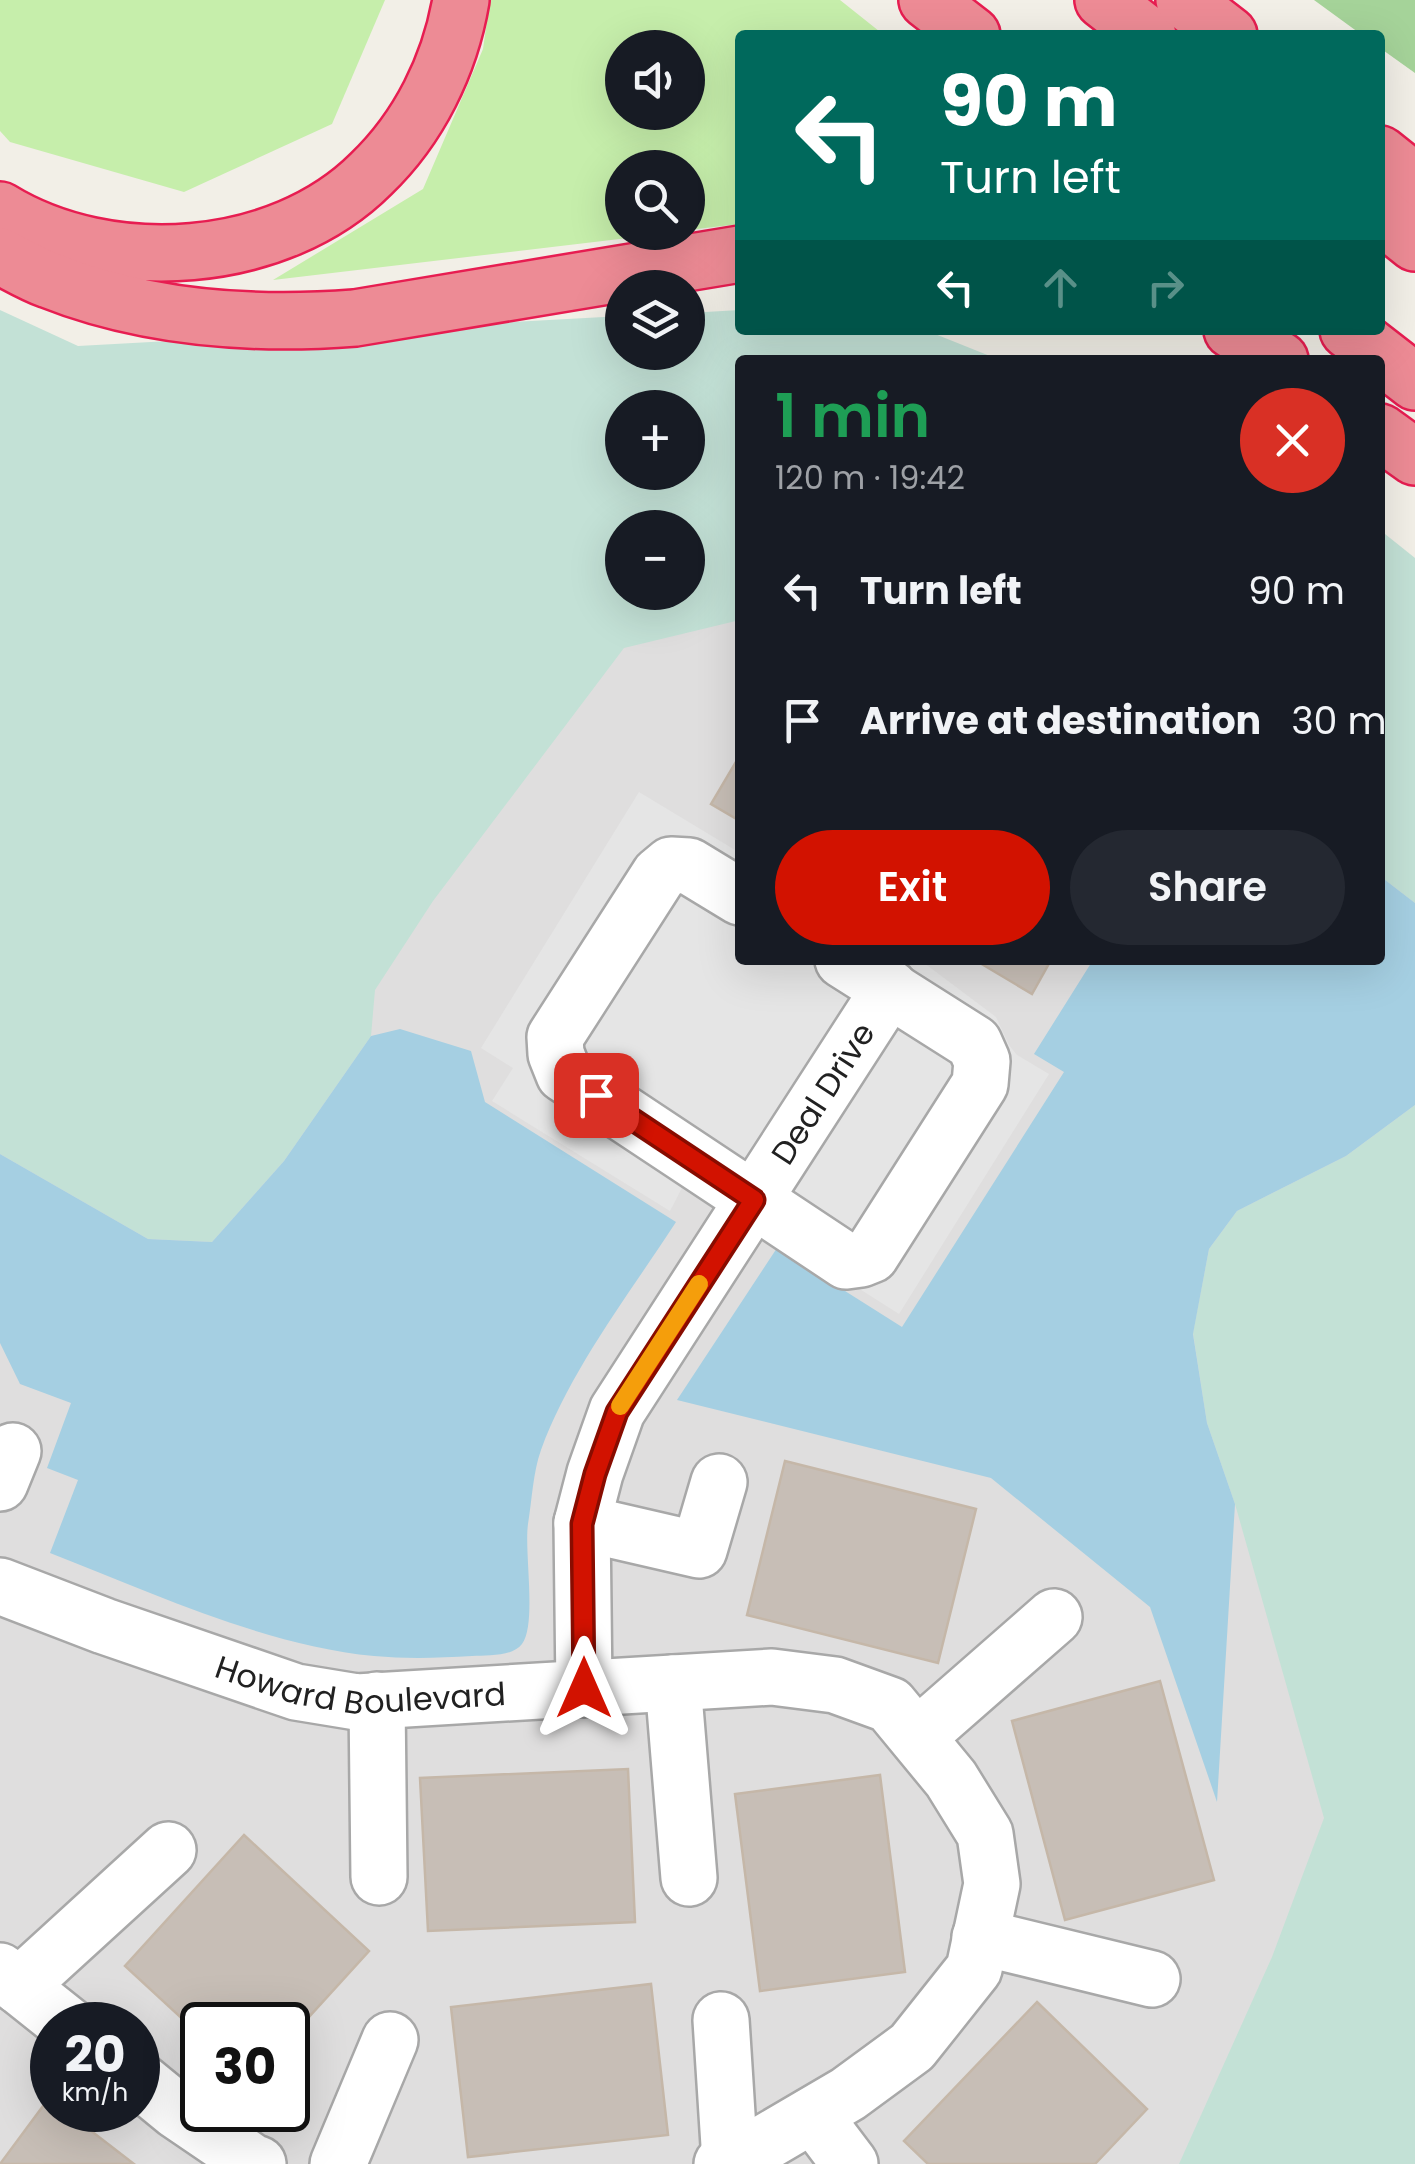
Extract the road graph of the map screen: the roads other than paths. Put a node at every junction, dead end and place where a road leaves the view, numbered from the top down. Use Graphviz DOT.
graph roads {
  1 [pos="461,0"];
  2 [pos="927,0"];
  3 [pos="1103,0"];
  4 [pos="1184,0"];
  5 [pos="966,30"];
  6 [pos="1142,30"];
  7 [pos="1223,30"];
  8 [pos="1385,158"];
  9 [pos="1415,182"];
  10 [pos="0,210"];
  11 [pos="1385,219"];
  12 [pos="1415,242"];
  13 [pos="735,255"];
  14 [pos="0,256"];
  15 [pos="1240,335"];
  16 [pos="1354,335"];
  17 [pos="1272,355"];
  18 [pos="1380,355"];
  19 [pos="1385,359"];
  20 [pos="1415,382"];
  21 [pos="1385,436"];
  22 [pos="1415,457"];
  23 [pos="735,894"];
  24 [pos="851,965"];
  25 [pos="890,988"];
  26 [pos="754,1200"];
  27 [pos="719,1482"];
  28 [pos="582,1524"];
  29 [pos="0,1586"];
  30 [pos="1054,1617"];
  31 [pos="673,1684"];
  32 [pos="584,1688"];
  33 [pos="377,1700"];
  34 [pos="917,1736"];
  35 [pos="168,1850"];
  36 [pos="379,1877"];
  37 [pos="690,1878"];
  38 [pos="980,1937"];
  39 [pos="9,1979"];
  40 [pos="1152,1979"];
  41 [pos="38,2002"];
  42 [pos="720,2020"];
  43 [pos="390,2040"];
  44 [pos="160,2096"];
  45 [pos="813,2114"];
  46 [pos="726,2162"];
  47 [pos="258,2164"];
  48 [pos="338,2164"];
  49 [pos="850,2164"];
  1 -- 10 [label="highway"];
  2 -- 5 [label="highway"];
  3 -- 6 [label="highway"];
  4 -- 7 [label="highway"];
  8 -- 9 [label="highway"];
  11 -- 12 [label="highway"];
  13 -- 14 [label="highway"];
  15 -- 17 [label="highway"];
  16 -- 18 [label="highway"];
  19 -- 20 [label="highway"];
  21 -- 22 [label="highway"];
  23 -- 26 [label="street"];
  24 -- 25 [label="street"];
  25 -- 26 [label="street, Deal Drive"];
  25 -- 26 [label="street"];
  26 -- 28 [label="street, Deal Drive"];
  27 -- 28 [label="street"];
  28 -- 32 [label="street, Deal Drive"];
  29 -- 33 [label="street, Howard Boulevard"];
  30 -- 34 [label="street"];
  31 -- 32 [label="street, Howard Boulevard"];
  31 -- 34 [label="street, Howard Boulevard"];
  31 -- 37 [label="street"];
  32 -- 33 [label="street, Howard Boulevard"];
  33 -- 36 [label="street"];
  34 -- 38 [label="street, Howard Boulevard"];
  35 -- 39 [label="street"];
  38 -- 40 [label="street"];
  38 -- 45 [label="street, Howard Boulevard"];
  39 -- 41 [label="street"];
  42 -- 46 [label="street"];
  43 -- 48 [label="street"];
  44 -- 47 [label="street"];
  45 -- 46 [label="street, Howard Boulevard"];
  45 -- 49 [label="street"];
}
